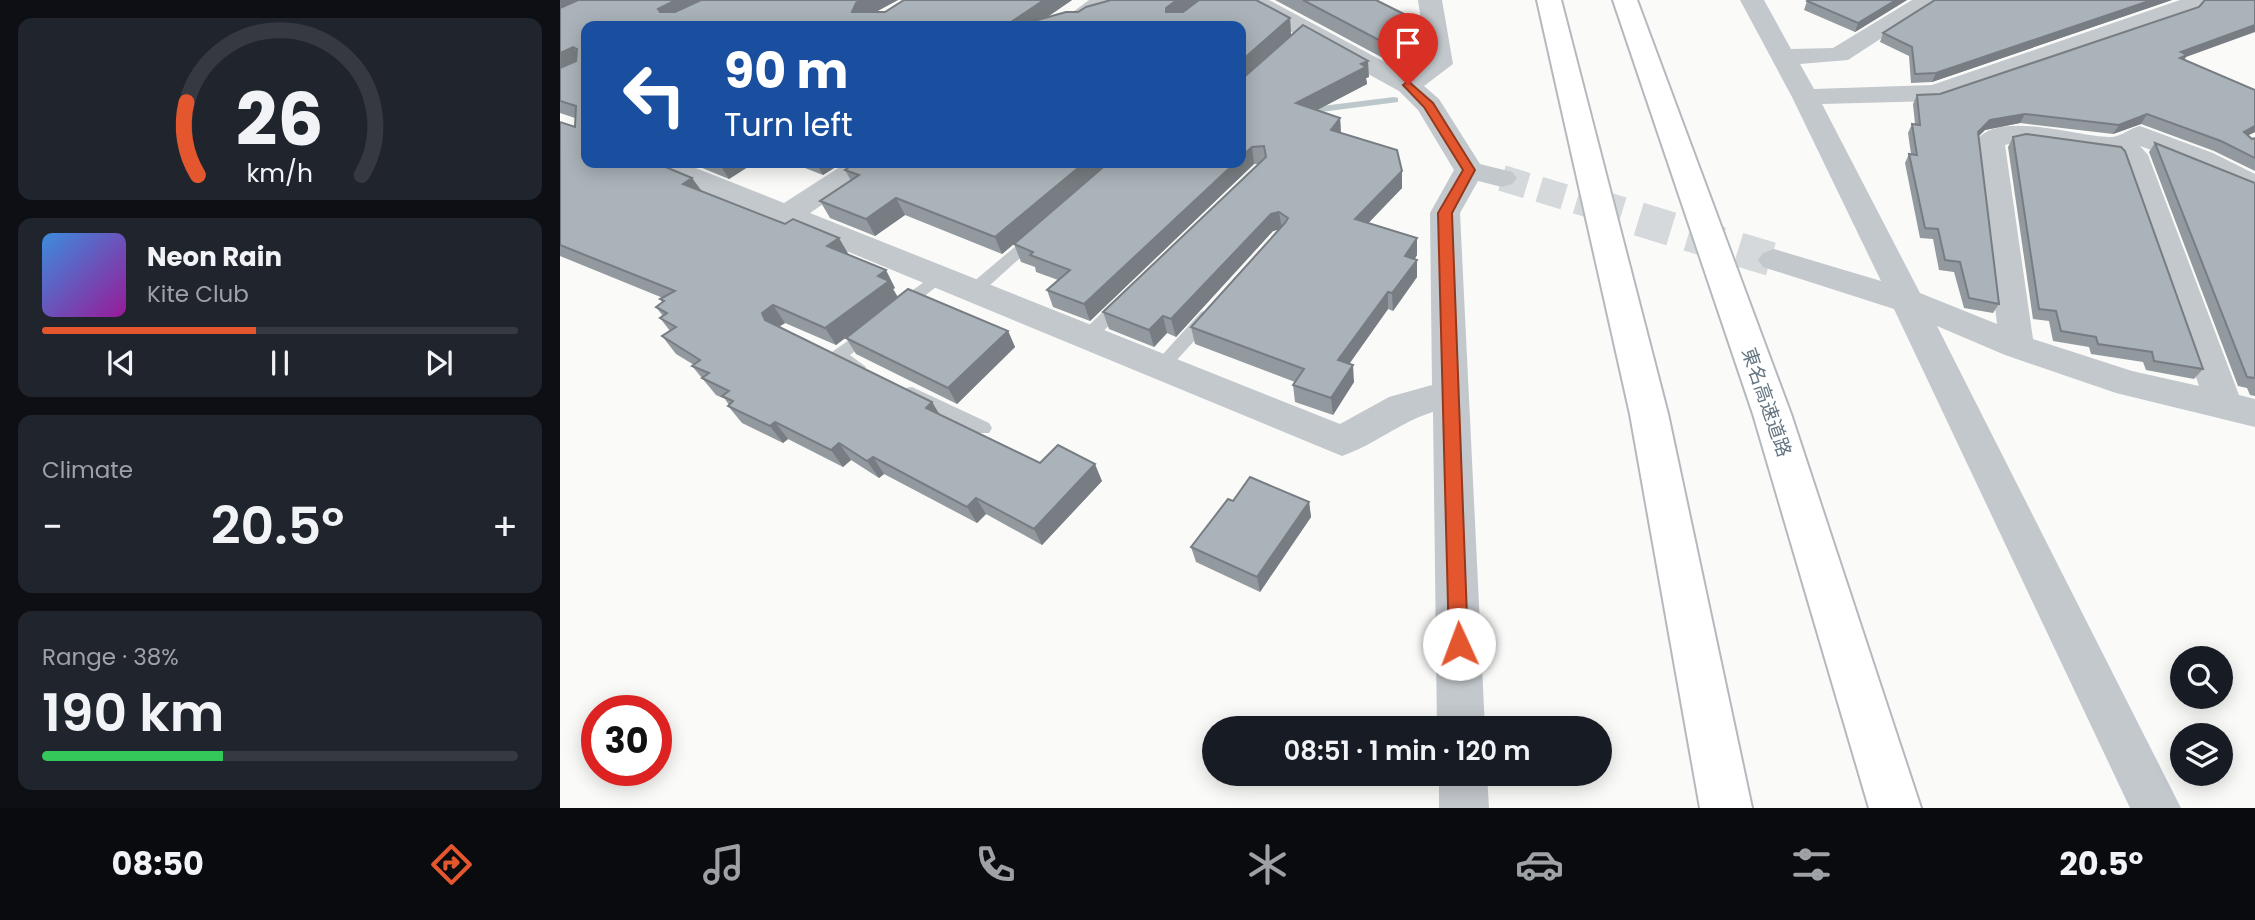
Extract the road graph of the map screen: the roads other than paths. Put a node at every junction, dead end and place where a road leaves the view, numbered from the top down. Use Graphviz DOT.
graph roads {
  1 [pos="1105,0"];
  2 [pos="1430,0"];
  3 [pos="1549,0"];
  4 [pos="1625,0"];
  5 [pos="1752,0"];
  6 [pos="1928,0"];
  7 [pos="2195,0"];
  8 [pos="1269,3"];
  9 [pos="1074,21"];
  10 [pos="1782,57"];
  11 [pos="1408,85"];
  12 [pos="1805,97"];
  13 [pos="2122,145"];
  14 [pos="670,168"];
  15 [pos="858,168"];
  16 [pos="2255,186"];
  17 [pos="787,215"];
  18 [pos="1052,223"];
  19 [pos="1774,261"];
  20 [pos="937,278"];
  21 [pos="1134,291"];
  22 [pos="972,292"];
  23 [pos="1907,301"];
  24 [pos="1215,307"];
  25 [pos="1086,338"];
  26 [pos="2017,346"];
  27 [pos="1160,368"];
  28 [pos="874,374"];
  29 [pos="898,386"];
  30 [pos="1451,393"];
  31 [pos="2239,409"];
  32 [pos="983,428"];
  33 [pos="1461,716"];
  34 [pos="1463,786"];
  35 [pos="1464,808"];
  36 [pos="1726,808"];
  37 [pos="1895,808"];
  38 [pos="2156,808"];
  1 -- 9 [label="street"];
  2 -- 11 [label="street"];
  3 -- 36 [label="highway"];
  4 -- 37 [label="highway, 東名高速道路"];
  5 -- 10 [label="street"];
  6 -- 10 [label="street"];
  7 -- 12 [label="street"];
  8 -- 11 [label="street"];
  10 -- 12 [label="street"];
  11 -- 30 [label="street"];
  12 -- 23 [label="street"];
  13 -- 16 [label="street"];
  13 -- 26 [label="street"];
  13 -- 31 [label="street"];
  14 -- 17 [label="street"];
  15 -- 17 [label="street"];
  17 -- 20 [label="street"];
  18 -- 22 [label="lane"];
  19 -- 23 [label="street"];
  20 -- 22 [label="street"];
  20 -- 28 [label="lane"];
  21 -- 25 [label="lane"];
  22 -- 25 [label="street"];
  23 -- 26 [label="street"];
  23 -- 38 [label="street"];
  24 -- 27 [label="lane"];
  25 -- 27 [label="street"];
  26 -- 31 [label="street"];
  27 -- 30 [label="street"];
  29 -- 32 [label="lane"];
  30 -- 33 [label="street"];
  34 -- 35 [label="street"];
}
